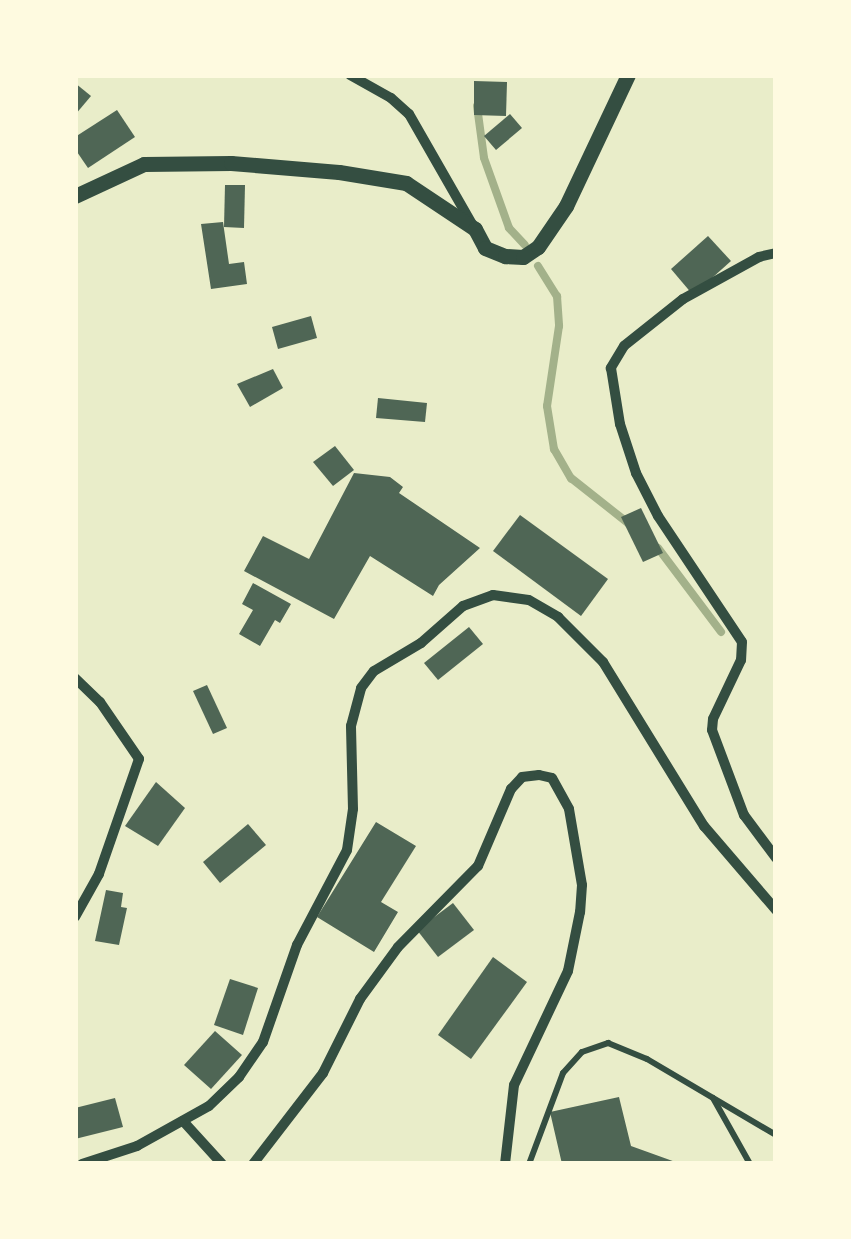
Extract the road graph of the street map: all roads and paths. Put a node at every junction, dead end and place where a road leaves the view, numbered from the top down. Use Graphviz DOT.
graph roads {
  1 [pos="350,75"];
  2 [pos="628,75"];
  3 [pos="75,196"];
  4 [pos="475,229"];
  5 [pos="776,254"];
  6 [pos="75,678"];
  7 [pos="776,858"];
  8 [pos="776,910"];
  9 [pos="75,917"];
  10 [pos="713,1097"];
  11 [pos="183,1122"];
  12 [pos="776,1135"];
  13 [pos="82,1164"];
  14 [pos="222,1164"];
  15 [pos="253,1164"];
  16 [pos="505,1164"];
  17 [pos="529,1164"];
  18 [pos="750,1164"];
  1 -- 4 [label="street"];
  2 -- 4 [label="street"];
  3 -- 4 [label="street"];
  5 -- 7 [label="street"];
  6 -- 9 [label="street"];
  8 -- 11 [label="street"];
  10 -- 12 [label="lane"];
  10 -- 17 [label="lane"];
  10 -- 18 [label="lane"];
  11 -- 13 [label="street"];
  11 -- 14 [label="street"];
  15 -- 16 [label="street"];
}
